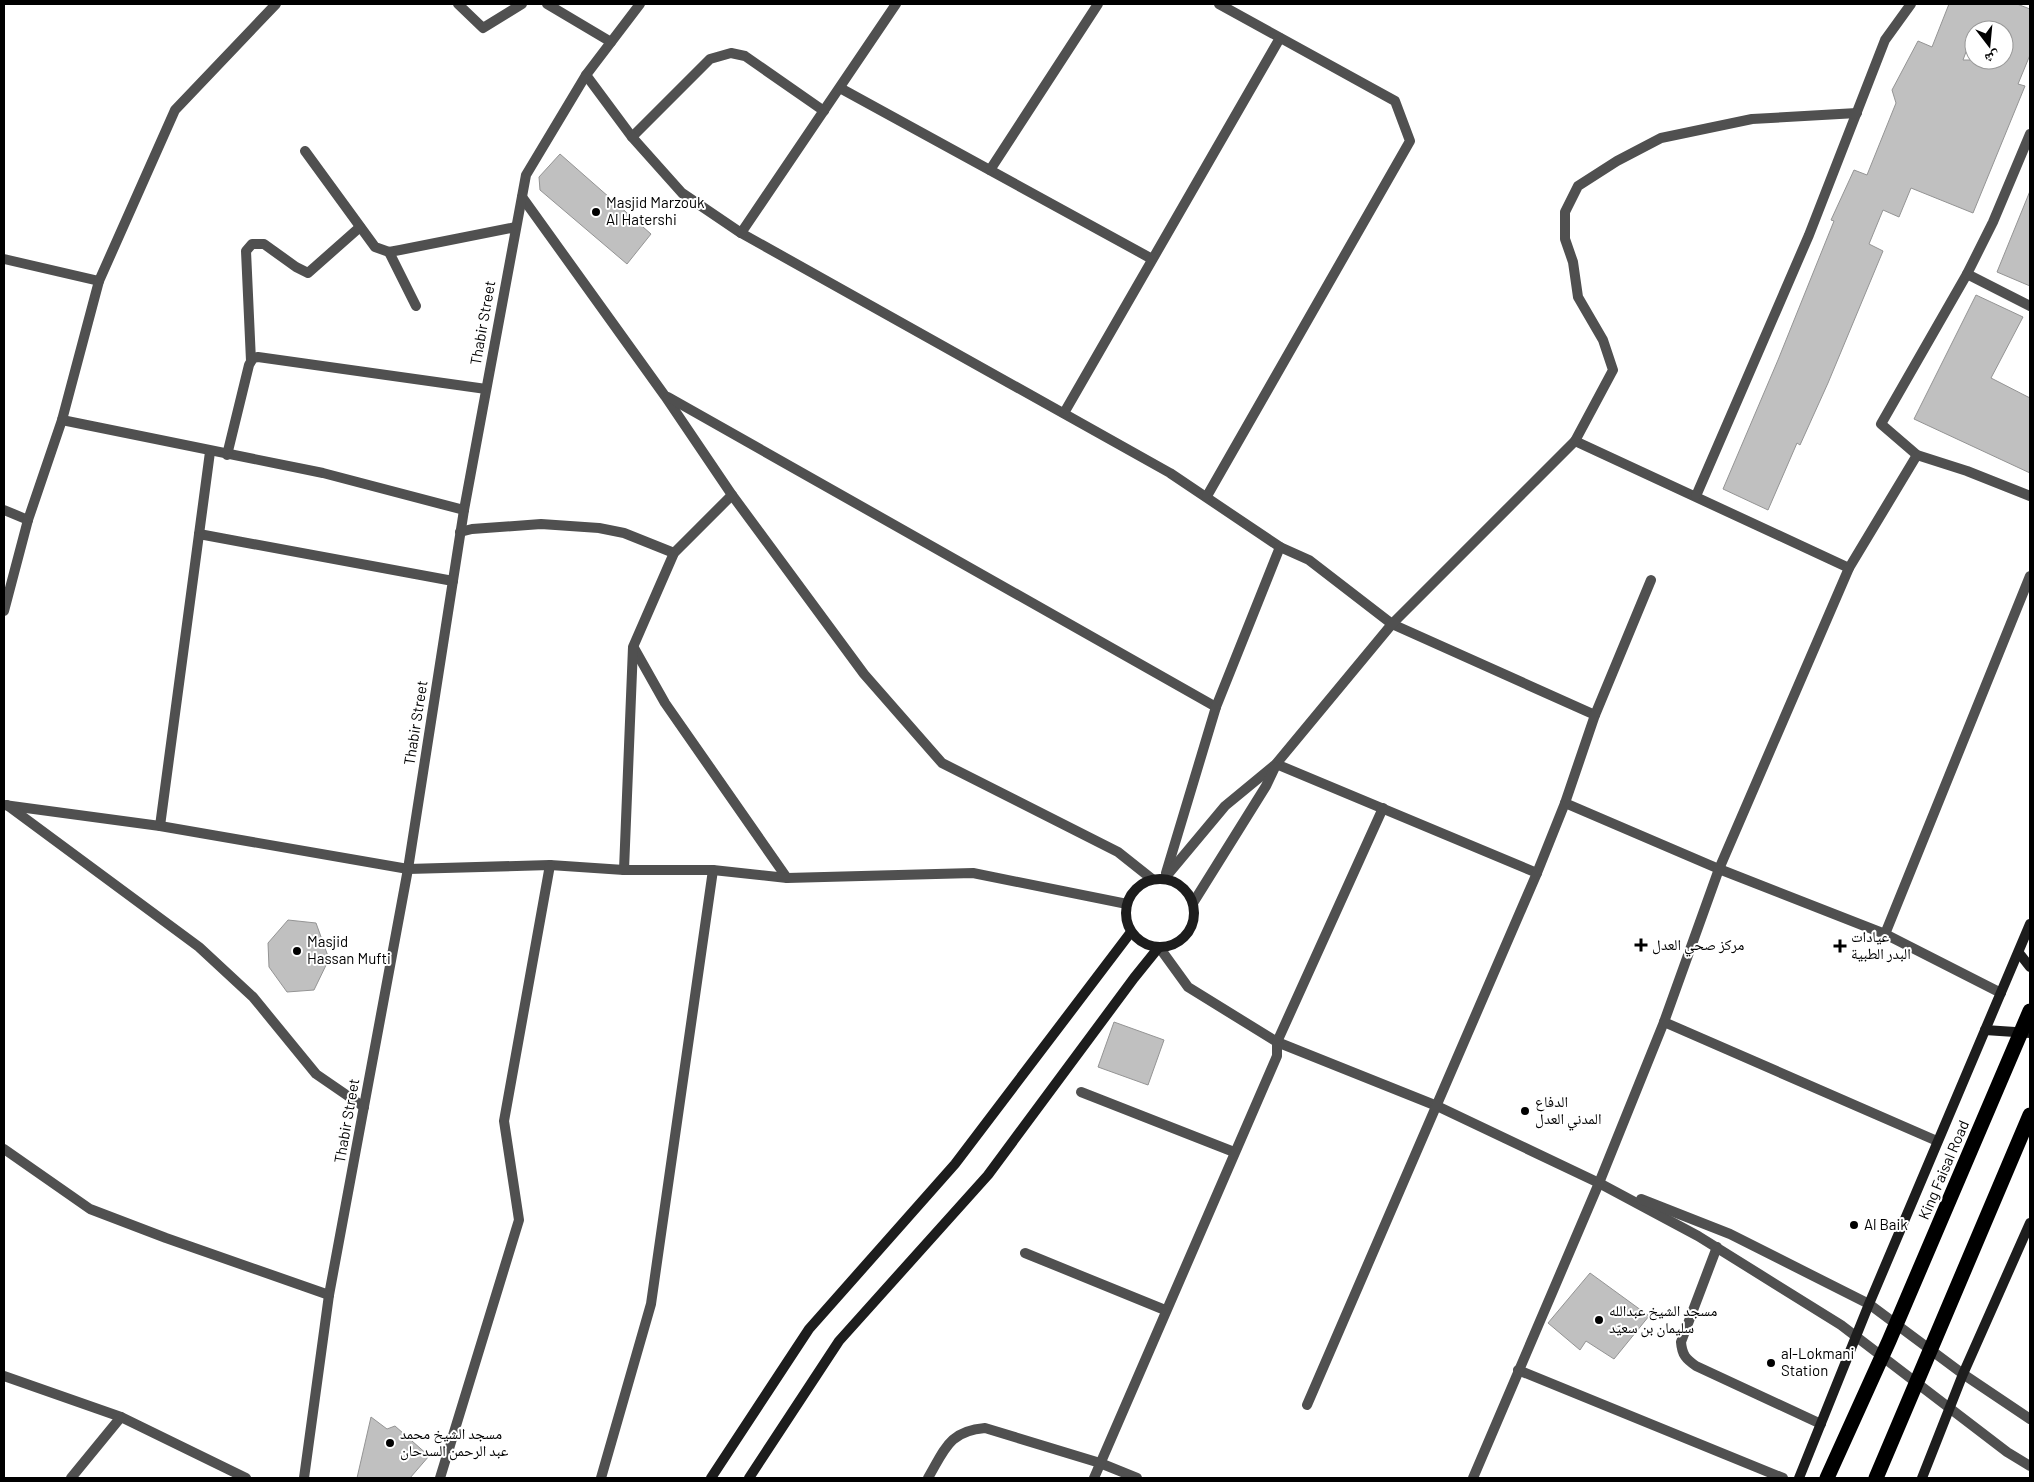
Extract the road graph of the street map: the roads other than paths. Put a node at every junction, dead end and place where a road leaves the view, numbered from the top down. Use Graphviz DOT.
graph roads {
  1 [pos="276,4"];
  2 [pos="458,4"];
  3 [pos="522,4"];
  4 [pos="547,4"];
  5 [pos="640,4"];
  6 [pos="895,4"];
  7 [pos="1098,4"];
  8 [pos="1219,4"];
  9 [pos="1910,4"];
  10 [pos="1280,38"];
  11 [pos="611,42"];
  12 [pos="586,75"];
  13 [pos="840,88"];
  14 [pos="824,111"];
  15 [pos="1857,113"];
  16 [pos="2030,134"];
  17 [pos="632,137"];
  18 [pos="305,152"];
  19 [pos="990,170"];
  20 [pos="522,197"];
  21 [pos="360,227"];
  22 [pos="516,227"];
  23 [pos="741,233"];
  24 [pos="389,252"];
  25 [pos="1152,259"];
  26 [pos="4,260"];
  27 [pos="1968,274"];
  28 [pos="99,282"];
  29 [pos="416,306"];
  30 [pos="2030,306"];
  31 [pos="251,361"];
  32 [pos="486,388"];
  33 [pos="665,396"];
  34 [pos="1064,413"];
  35 [pos="62,420"];
  36 [pos="1575,441"];
  37 [pos="210,452"];
  38 [pos="227,455"];
  39 [pos="1917,455"];
  40 [pos="732,495"];
  41 [pos="1207,496"];
  42 [pos="1696,496"];
  43 [pos="2030,496"];
  44 [pos="4,510"];
  45 [pos="464,510"];
  46 [pos="28,520"];
  47 [pos="460,532"];
  48 [pos="199,534"];
  49 [pos="1280,547"];
  50 [pos="674,553"];
  51 [pos="1850,568"];
  52 [pos="2030,576"];
  53 [pos="1651,580"];
  54 [pos="453,581"];
  55 [pos="6,594"];
  56 [pos="4,611"];
  57 [pos="1392,624"];
  58 [pos="633,647"];
  59 [pos="1216,707"];
  60 [pos="1595,715"];
  61 [pos="1276,764"];
  62 [pos="1565,803"];
  63 [pos="5,805"];
  64 [pos="1382,808"];
  65 [pos="160,826"];
  66 [pos="550,865"];
  67 [pos="408,869"];
  68 [pos="1719,869"];
  69 [pos="624,870"];
  70 [pos="713,870"];
  71 [pos="1537,873"];
  72 [pos="787,878"];
  73 [pos="1152,879"];
  74 [pos="1164,879"];
  75 [pos="1194,903"];
  76 [pos="1127,904"];
  77 [pos="2030,924"];
  78 [pos="1131,932"];
  79 [pos="1885,934"];
  80 [pos="1159,948"];
  81 [pos="2019,952"];
  82 [pos="2030,967"];
  83 [pos="2001,993"];
  84 [pos="2030,1011"];
  85 [pos="1664,1022"];
  86 [pos="1985,1030"];
  87 [pos="2030,1032"];
  88 [pos="1277,1042"];
  89 [pos="1081,1092"];
  90 [pos="1436,1106"];
  91 [pos="364,1108"];
  92 [pos="2030,1115"];
  93 [pos="1937,1141"];
  94 [pos="4,1149"];
  95 [pos="1234,1152"];
  96 [pos="1600,1183"];
  97 [pos="2030,1224"];
  98 [pos="1717,1248"];
  99 [pos="1024,1253"];
  100 [pos="329,1295"];
  101 [pos="1869,1304"];
  102 [pos="1165,1310"];
  103 [pos="1857,1337"];
  104 [pos="1518,1370"];
  105 [pos="1963,1374"];
  106 [pos="4,1376"];
  107 [pos="1307,1405"];
  108 [pos="1950,1408"];
  109 [pos="121,1417"];
  110 [pos="2030,1419"];
  111 [pos="1821,1424"];
  112 [pos="1100,1463"];
  113 [pos="2030,1466"];
  114 [pos="71,1478"];
  115 [pos="246,1478"];
  116 [pos="304,1478"];
  117 [pos="440,1478"];
  118 [pos="601,1478"];
  119 [pos="711,1478"];
  120 [pos="749,1478"];
  121 [pos="928,1478"];
  122 [pos="1094,1478"];
  123 [pos="1137,1478"];
  124 [pos="1473,1478"];
  125 [pos="1783,1478"];
  126 [pos="1799,1478"];
  127 [pos="1827,1478"];
  128 [pos="1876,1478"];
  129 [pos="1922,1478"];
  1 -- 28 [label="street"];
  2 -- 3 [label="street"];
  4 -- 11 [label="street"];
  5 -- 11 [label="street, Thabir Street"];
  6 -- 13 [label="street"];
  7 -- 19 [label="street"];
  8 -- 10 [label="street"];
  9 -- 15 [label="street"];
  10 -- 25 [label="street"];
  10 -- 41 [label="street"];
  11 -- 12 [label="street, Thabir Street"];
  12 -- 17 [label="street"];
  12 -- 20 [label="street, Thabir Street"];
  13 -- 14 [label="street"];
  13 -- 19 [label="street"];
  14 -- 17 [label="street"];
  14 -- 23 [label="street"];
  15 -- 36 [label="street"];
  15 -- 42 [label="street"];
  16 -- 27 [label="street"];
  17 -- 23 [label="street"];
  18 -- 21 [label="street"];
  19 -- 25 [label="street"];
  20 -- 22 [label="street, Thabir Street"];
  20 -- 33 [label="street"];
  21 -- 24 [label="street"];
  21 -- 31 [label="street"];
  22 -- 24 [label="street"];
  22 -- 32 [label="street, Thabir Street"];
  23 -- 34 [label="street"];
  24 -- 29 [label="street"];
  25 -- 34 [label="street"];
  26 -- 28 [label="street"];
  27 -- 30 [label="street"];
  27 -- 39 [label="street"];
  28 -- 35 [label="street"];
  31 -- 32 [label="street"];
  31 -- 38 [label="street"];
  32 -- 45 [label="street, Thabir Street"];
  33 -- 40 [label="street"];
  33 -- 59 [label="street"];
  34 -- 41 [label="street"];
  35 -- 37 [label="street"];
  35 -- 46 [label="street"];
  36 -- 42 [label="street"];
  36 -- 57 [label="street"];
  37 -- 38 [label="street"];
  37 -- 48 [label="street"];
  38 -- 45 [label="street"];
  39 -- 43 [label="street"];
  39 -- 51 [label="street"];
  40 -- 50 [label="street"];
  40 -- 73 [label="street"];
  41 -- 49 [label="street"];
  42 -- 51 [label="street"];
  44 -- 46 [label="street"];
  45 -- 47 [label="street, Thabir Street"];
  46 -- 55 [label="street"];
  47 -- 50 [label="street"];
  47 -- 54 [label="street, Thabir Street"];
  48 -- 54 [label="street"];
  48 -- 65 [label="street"];
  49 -- 57 [label="street"];
  49 -- 59 [label="street"];
  50 -- 58 [label="street"];
  51 -- 68 [label="street"];
  52 -- 79 [label="street"];
  53 -- 60 [label="street"];
  54 -- 67 [label="street, Thabir Street"];
  55 -- 56 [label="street"];
  57 -- 60 [label="street"];
  57 -- 61 [label="street"];
  58 -- 69 [label="street"];
  58 -- 72 [label="street"];
  59 -- 74 [label="street"];
  60 -- 62 [label="street"];
  61 -- 64 [label="street"];
  61 -- 74 [label="street"];
  61 -- 75 [label="street"];
  62 -- 68 [label="street"];
  62 -- 71 [label="street"];
  63 -- 65 [label="street"];
  63 -- 91 [label="street"];
  64 -- 71 [label="street"];
  64 -- 88 [label="street"];
  65 -- 67 [label="street"];
  66 -- 67 [label="street"];
  66 -- 69 [label="street"];
  66 -- 117 [label="street"];
  67 -- 91 [label="street, Thabir Street"];
  68 -- 79 [label="street"];
  68 -- 85 [label="street"];
  69 -- 70 [label="street"];
  70 -- 72 [label="street"];
  70 -- 118 [label="street"];
  71 -- 90 [label="street"];
  72 -- 76 [label="street"];
  73 -- 74 [label="street"];
  73 -- 76 [label="street"];
  74 -- 75 [label="street"];
  75 -- 80 [label="street"];
  76 -- 78 [label="street"];
  77 -- 81 [label="street"];
  78 -- 80 [label="street"];
  78 -- 119 [label="street"];
  79 -- 83 [label="street"];
  80 -- 88 [label="street"];
  80 -- 120 [label="street"];
  81 -- 82 [label="street"];
  81 -- 83 [label="street"];
  83 -- 86 [label="street"];
  84 -- 127 [label="highway, King Faisal Road"];
  85 -- 93 [label="street"];
  85 -- 96 [label="street"];
  86 -- 87 [label="street"];
  86 -- 93 [label="street"];
  88 -- 90 [label="street"];
  88 -- 95 [label="street"];
  89 -- 95 [label="street"];
  90 -- 96 [label="street"];
  90 -- 107 [label="street"];
  91 -- 100 [label="street, Thabir Street"];
  92 -- 128 [label="highway"];
  93 -- 101 [label="street"];
  94 -- 100 [label="street"];
  95 -- 102 [label="street"];
  96 -- 98 [label="street"];
  96 -- 101 [label="street"];
  96 -- 104 [label="street"];
  97 -- 105 [label="street"];
  98 -- 103 [label="street"];
  98 -- 111 [label="street"];
  99 -- 102 [label="street"];
  100 -- 116 [label="street, Thabir Street"];
  101 -- 103 [label="street"];
  101 -- 105 [label="street"];
  102 -- 112 [label="street"];
  103 -- 108 [label="street"];
  103 -- 111 [label="street"];
  104 -- 124 [label="street"];
  104 -- 125 [label="street"];
  105 -- 108 [label="street"];
  105 -- 110 [label="street"];
  106 -- 109 [label="street"];
  108 -- 113 [label="street"];
  108 -- 129 [label="street"];
  109 -- 114 [label="street"];
  109 -- 115 [label="street"];
  111 -- 126 [label="street"];
  112 -- 121 [label="street"];
  112 -- 122 [label="street"];
  112 -- 123 [label="street"];
}
